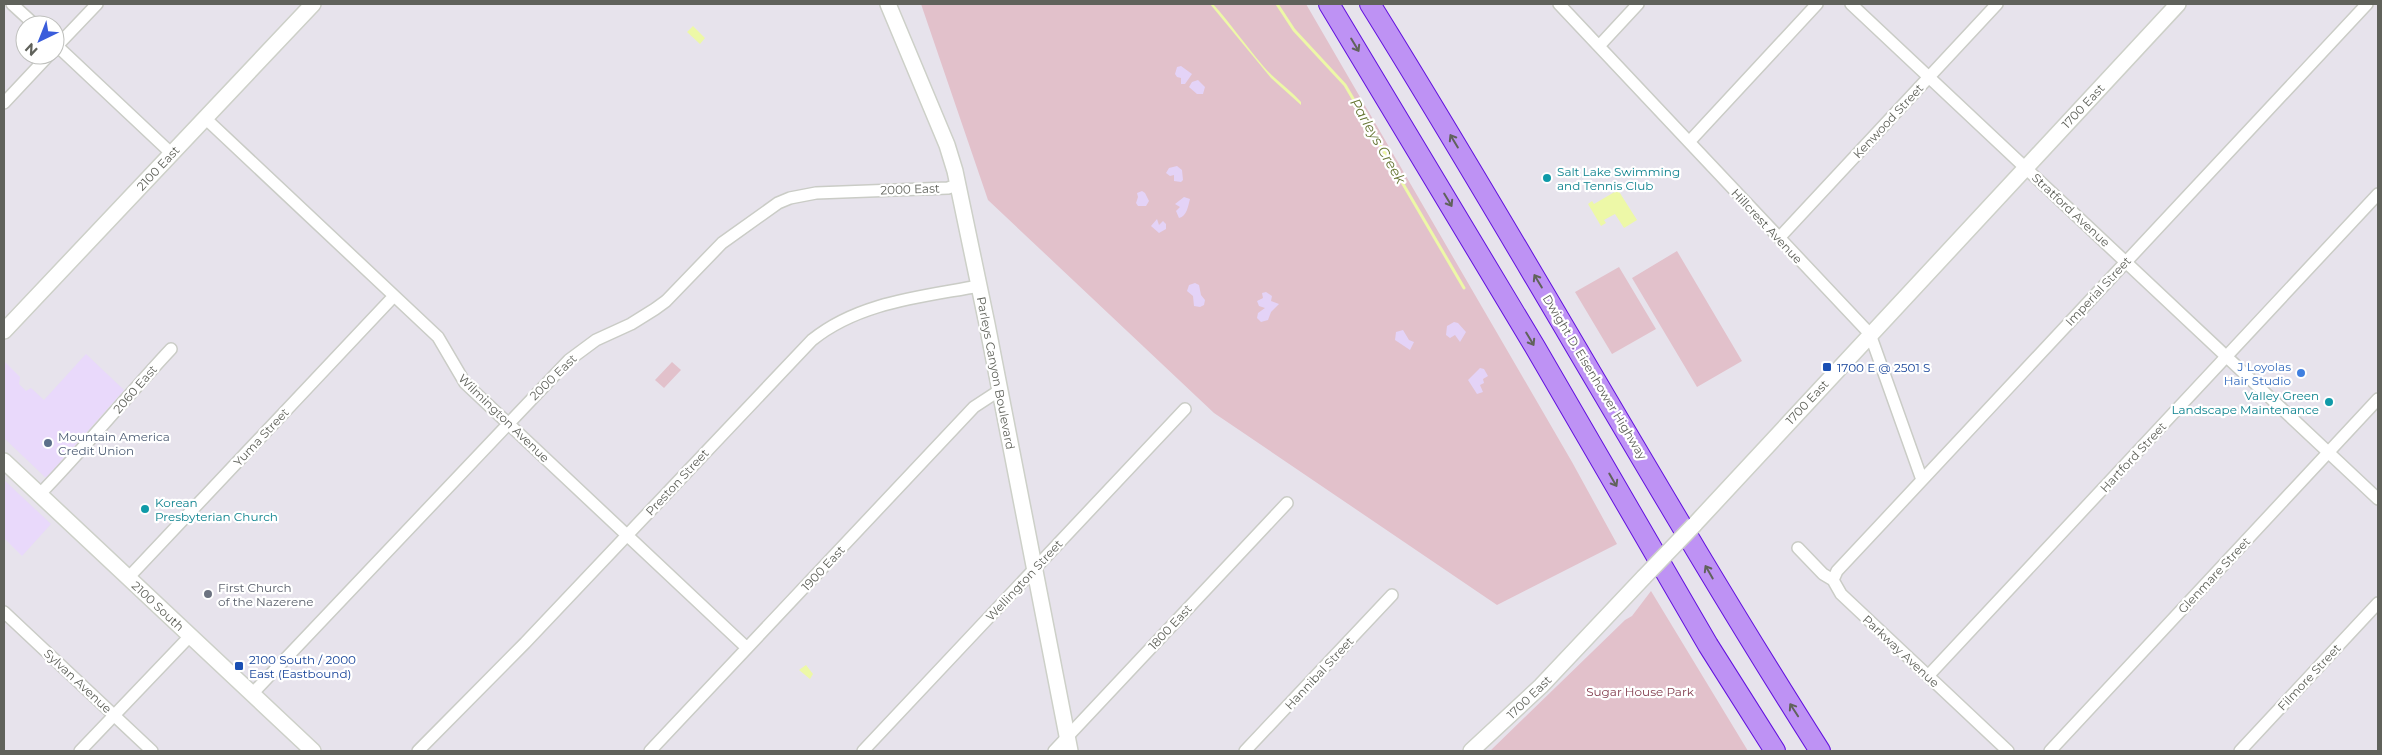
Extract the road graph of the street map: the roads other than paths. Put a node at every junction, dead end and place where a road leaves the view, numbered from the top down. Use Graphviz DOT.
graph roads {
  1 [pos="12,4"];
  2 [pos="97,4"];
  3 [pos="313,4"];
  4 [pos="888,4"];
  5 [pos="1329,4"];
  6 [pos="1370,4"];
  7 [pos="1560,4"];
  8 [pos="1638,4"];
  9 [pos="1817,4"];
  10 [pos="1852,4"];
  11 [pos="1997,4"];
  12 [pos="2178,4"];
  13 [pos="2367,4"];
  14 [pos="24,15"];
  15 [pos="65,37"];
  16 [pos="1599,46"];
  17 [pos="65,54"];
  18 [pos="40,65"];
  19 [pos="1929,77"];
  20 [pos="4,103"];
  21 [pos="205,118"];
  22 [pos="1689,142"];
  23 [pos="172,154"];
  24 [pos="2025,168"];
  25 [pos="957,186"];
  26 [pos="2378,194"];
  27 [pos="1779,238"];
  28 [pos="2126,262"];
  29 [pos="979,286"];
  30 [pos="394,296"];
  31 [pos="4,331"];
  32 [pos="1870,334"];
  33 [pos="171,349"];
  34 [pos="2227,357"];
  35 [pos="1000,390"];
  36 [pos="2378,399"];
  37 [pos="1185,409"];
  38 [pos="507,423"];
  39 [pos="2328,452"];
  40 [pos="4,461"];
  41 [pos="1922,480"];
  42 [pos="40,495"];
  43 [pos="2378,499"];
  44 [pos="1287,503"];
  45 [pos="627,535"];
  46 [pos="1798,548"];
  47 [pos="1035,569"];
  48 [pos="128,578"];
  49 [pos="1833,580"];
  50 [pos="1392,595"];
  51 [pos="2378,603"];
  52 [pos="4,612"];
  53 [pos="190,636"];
  54 [pos="747,648"];
  55 [pos="1928,676"];
  56 [pos="252,694"];
  57 [pos="114,715"];
  58 [pos="1069,744"];
  59 [pos="80,751"];
  60 [pos="152,751"];
  61 [pos="313,751"];
  62 [pos="418,751"];
  63 [pos="650,751"];
  64 [pos="863,751"];
  65 [pos="1054,751"];
  66 [pos="1246,751"];
  67 [pos="1471,751"];
  68 [pos="1775,751"];
  69 [pos="1820,751"];
  70 [pos="2008,751"];
  71 [pos="2050,751"];
  72 [pos="2240,751"];
  1 -- 14 [label="street"];
  2 -- 15 [label="street"];
  3 -- 21 [label="street, 2100 East"];
  4 -- 25 [label="street, Parleys Canyon Boulevard"];
  5 -- 68 [label="highway, one-way"];
  69 -- 6 [label="highway, Dwight D. Eisenhower Highway, one-way"];
  7 -- 16 [label="street, Hillcrest Avenue"];
  8 -- 16 [label="street"];
  9 -- 22 [label="street"];
  10 -- 19 [label="street, Stratford Avenue"];
  11 -- 19 [label="street, Kenwood Street"];
  12 -- 24 [label="street, 1700 East"];
  13 -- 28 [label="street, Imperial Street"];
  16 -- 22 [label="street, Hillcrest Avenue"];
  17 -- 23 [label="street"];
  18 -- 20 [label="street"];
  19 -- 24 [label="street, Stratford Avenue"];
  19 -- 27 [label="street, Kenwood Street"];
  21 -- 23 [label="street, 2100 East"];
  21 -- 30 [label="street, Wilmington Avenue"];
  22 -- 27 [label="street, Hillcrest Avenue"];
  23 -- 31 [label="street, 2100 East"];
  24 -- 28 [label="street, Stratford Avenue"];
  24 -- 32 [label="street, 1700 East"];
  25 -- 29 [label="street, Parleys Canyon Boulevard"];
  25 -- 38 [label="street, 2000 East"];
  26 -- 34 [label="street, Hartford Street"];
  27 -- 32 [label="street, Hillcrest Avenue"];
  28 -- 34 [label="street, Stratford Avenue"];
  28 -- 41 [label="street, Imperial Street"];
  29 -- 35 [label="street, Parleys Canyon Boulevard"];
  29 -- 45 [label="street, Preston Street"];
  30 -- 38 [label="street, Wilmington Avenue"];
  30 -- 48 [label="street, Yuma Street"];
  32 -- 41 [label="street, Hillcrest Avenue"];
  32 -- 67 [label="street, 1700 East, bridge"];
  33 -- 42 [label="street, 2060 East"];
  34 -- 39 [label="street, Stratford Avenue"];
  34 -- 55 [label="street, Hartford Street"];
  35 -- 47 [label="street, Parleys Canyon Boulevard"];
  35 -- 54 [label="street, 1900 East"];
  36 -- 39 [label="street, Glenmare Street"];
  37 -- 47 [label="street, Wellington Street"];
  38 -- 45 [label="street, Wilmington Avenue"];
  38 -- 56 [label="street, 2000 East"];
  39 -- 43 [label="street, Stratford Avenue"];
  39 -- 71 [label="street, Glenmare Street"];
  40 -- 42 [label="street, 2100 South"];
  41 -- 49 [label="street, Imperial Street"];
  42 -- 48 [label="street, 2100 South"];
  44 -- 58 [label="street, 1800 East"];
  45 -- 54 [label="street, Wilmington Avenue"];
  45 -- 62 [label="street, Preston Street"];
  46 -- 49 [label="street, Parkway Avenue"];
  47 -- 58 [label="street, Parleys Canyon Boulevard"];
  47 -- 64 [label="street, Wellington Street"];
  48 -- 53 [label="street, 2100 South"];
  49 -- 55 [label="street, Parkway Avenue"];
  50 -- 66 [label="street, Hannibal Street"];
  51 -- 72 [label="street, Filmore Street"];
  52 -- 57 [label="street, Sylvan Avenue"];
  53 -- 56 [label="street, 2100 South"];
  53 -- 57 [label="street"];
  54 -- 63 [label="street, 1900 East"];
  55 -- 70 [label="street, Parkway Avenue"];
  56 -- 61 [label="street, 2100 South"];
  57 -- 59 [label="street"];
  57 -- 60 [label="street, Sylvan Avenue"];
  58 -- 65 [label="street, 1800 East"];
}
